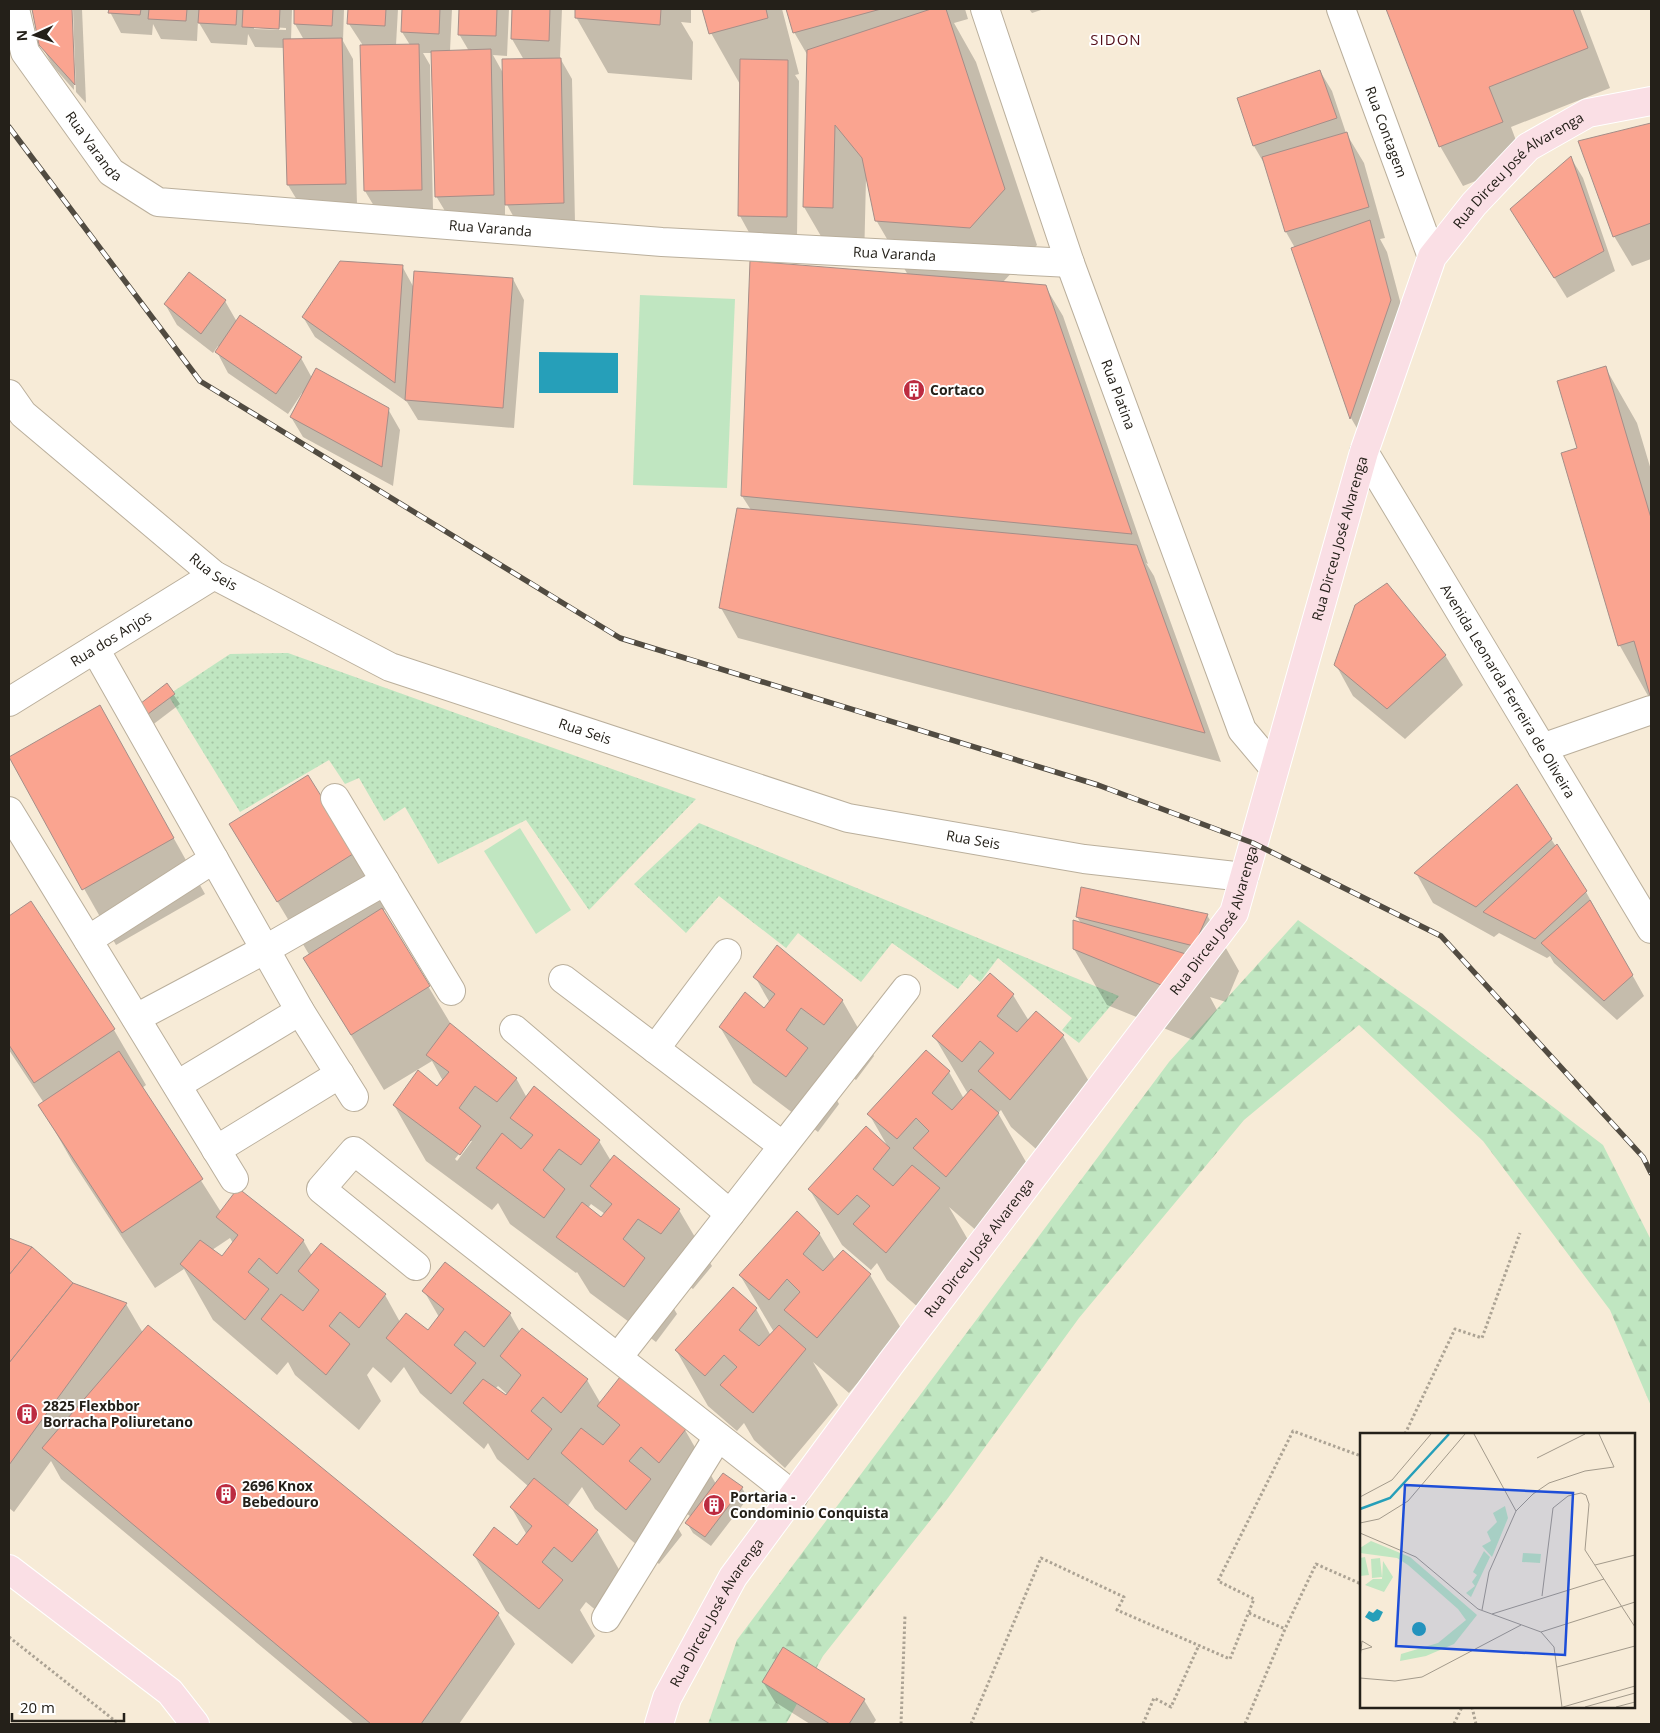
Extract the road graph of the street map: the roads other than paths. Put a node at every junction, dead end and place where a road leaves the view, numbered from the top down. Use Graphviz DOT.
graph roads {
  1 [pos="15,9"];
  2 [pos="985,9"];
  3 [pos="1341,9"];
  4 [pos="1651,101"];
  5 [pos="1432,257"];
  6 [pos="1070,263"];
  7 [pos="9,394"];
  8 [pos="1364,452"];
  9 [pos="214,575"];
  10 [pos="95,649"];
  11 [pos="9,702"];
  12 [pos="1651,710"];
  13 [pos="1542,748"];
  14 [pos="1274,768"];
  15 [pos="335,798"];
  16 [pos="9,811"];
  17 [pos="214,859"];
  18 [pos="1244,877"];
  19 [pos="385,881"];
  20 [pos="1651,929"];
  21 [pos="88,940"];
  22 [pos="266,949"];
  23 [pos="727,953"];
  24 [pos="562,979"];
  25 [pos="906,989"];
  26 [pos="450,991"];
  27 [pos="300,1011"];
  28 [pos="136,1018"];
  29 [pos="514,1029"];
  30 [pos="655,1049"];
  31 [pos="176,1085"];
  32 [pos="783,1146"];
  33 [pos="216,1150"];
  34 [pos="234,1179"];
  35 [pos="730,1214"];
  36 [pos="416,1266"];
  37 [pos="618,1356"];
  38 [pos="718,1437"];
  39 [pos="794,1496"];
  40 [pos="9,1569"];
  41 [pos="606,1618"];
  42 [pos="195,1724"];
  43 [pos="659,1724"];
  1 -- 6 [label="street, Rua Varanda"];
  2 -- 6 [label="street, Rua Platina"];
  3 -- 5 [label="street, Rua Contagem"];
  4 -- 5 [label="main road, Rua Dirceu José Alvarenga"];
  5 -- 8 [label="main road, Rua Dirceu José Alvarenga"];
  6 -- 14 [label="street, Rua Platina"];
  7 -- 9 [label="street, Rua Seis"];
  8 -- 13 [label="street, Avenida Leonarda Ferreira de Oliveira"];
  8 -- 14 [label="main road, Rua Dirceu José Alvarenga"];
  9 -- 10 [label="street, Rua dos Anjos"];
  9 -- 18 [label="street, Rua Seis"];
  10 -- 11 [label="street, Rua dos Anjos"];
  10 -- 17 [label="street"];
  12 -- 13 [label="street"];
  13 -- 20 [label="street, Avenida Leonarda Ferreira de Oliveira"];
  14 -- 18 [label="main road, Rua Dirceu José Alvarenga"];
  15 -- 19 [label="street"];
  16 -- 21 [label="street"];
  17 -- 21 [label="street"];
  17 -- 22 [label="street"];
  18 -- 39 [label="main road, Rua Dirceu José Alvarenga"];
  19 -- 22 [label="street"];
  19 -- 26 [label="street"];
  21 -- 28 [label="street"];
  22 -- 27 [label="street"];
  22 -- 28 [label="street"];
  23 -- 30 [label="street"];
  24 -- 30 [label="street"];
  25 -- 32 [label="street"];
  27 -- 31 [label="street"];
  27 -- 33 [label="street"];
  28 -- 31 [label="street"];
  29 -- 35 [label="street"];
  30 -- 32 [label="street"];
  31 -- 33 [label="street"];
  32 -- 35 [label="street"];
  33 -- 34 [label="street"];
  35 -- 37 [label="street"];
  36 -- 37 [label="street"];
  37 -- 38 [label="street"];
  38 -- 39 [label="street"];
  38 -- 41 [label="street"];
  39 -- 43 [label="main road, Rua Dirceu José Alvarenga"];
  40 -- 42 [label="main road"];
}
